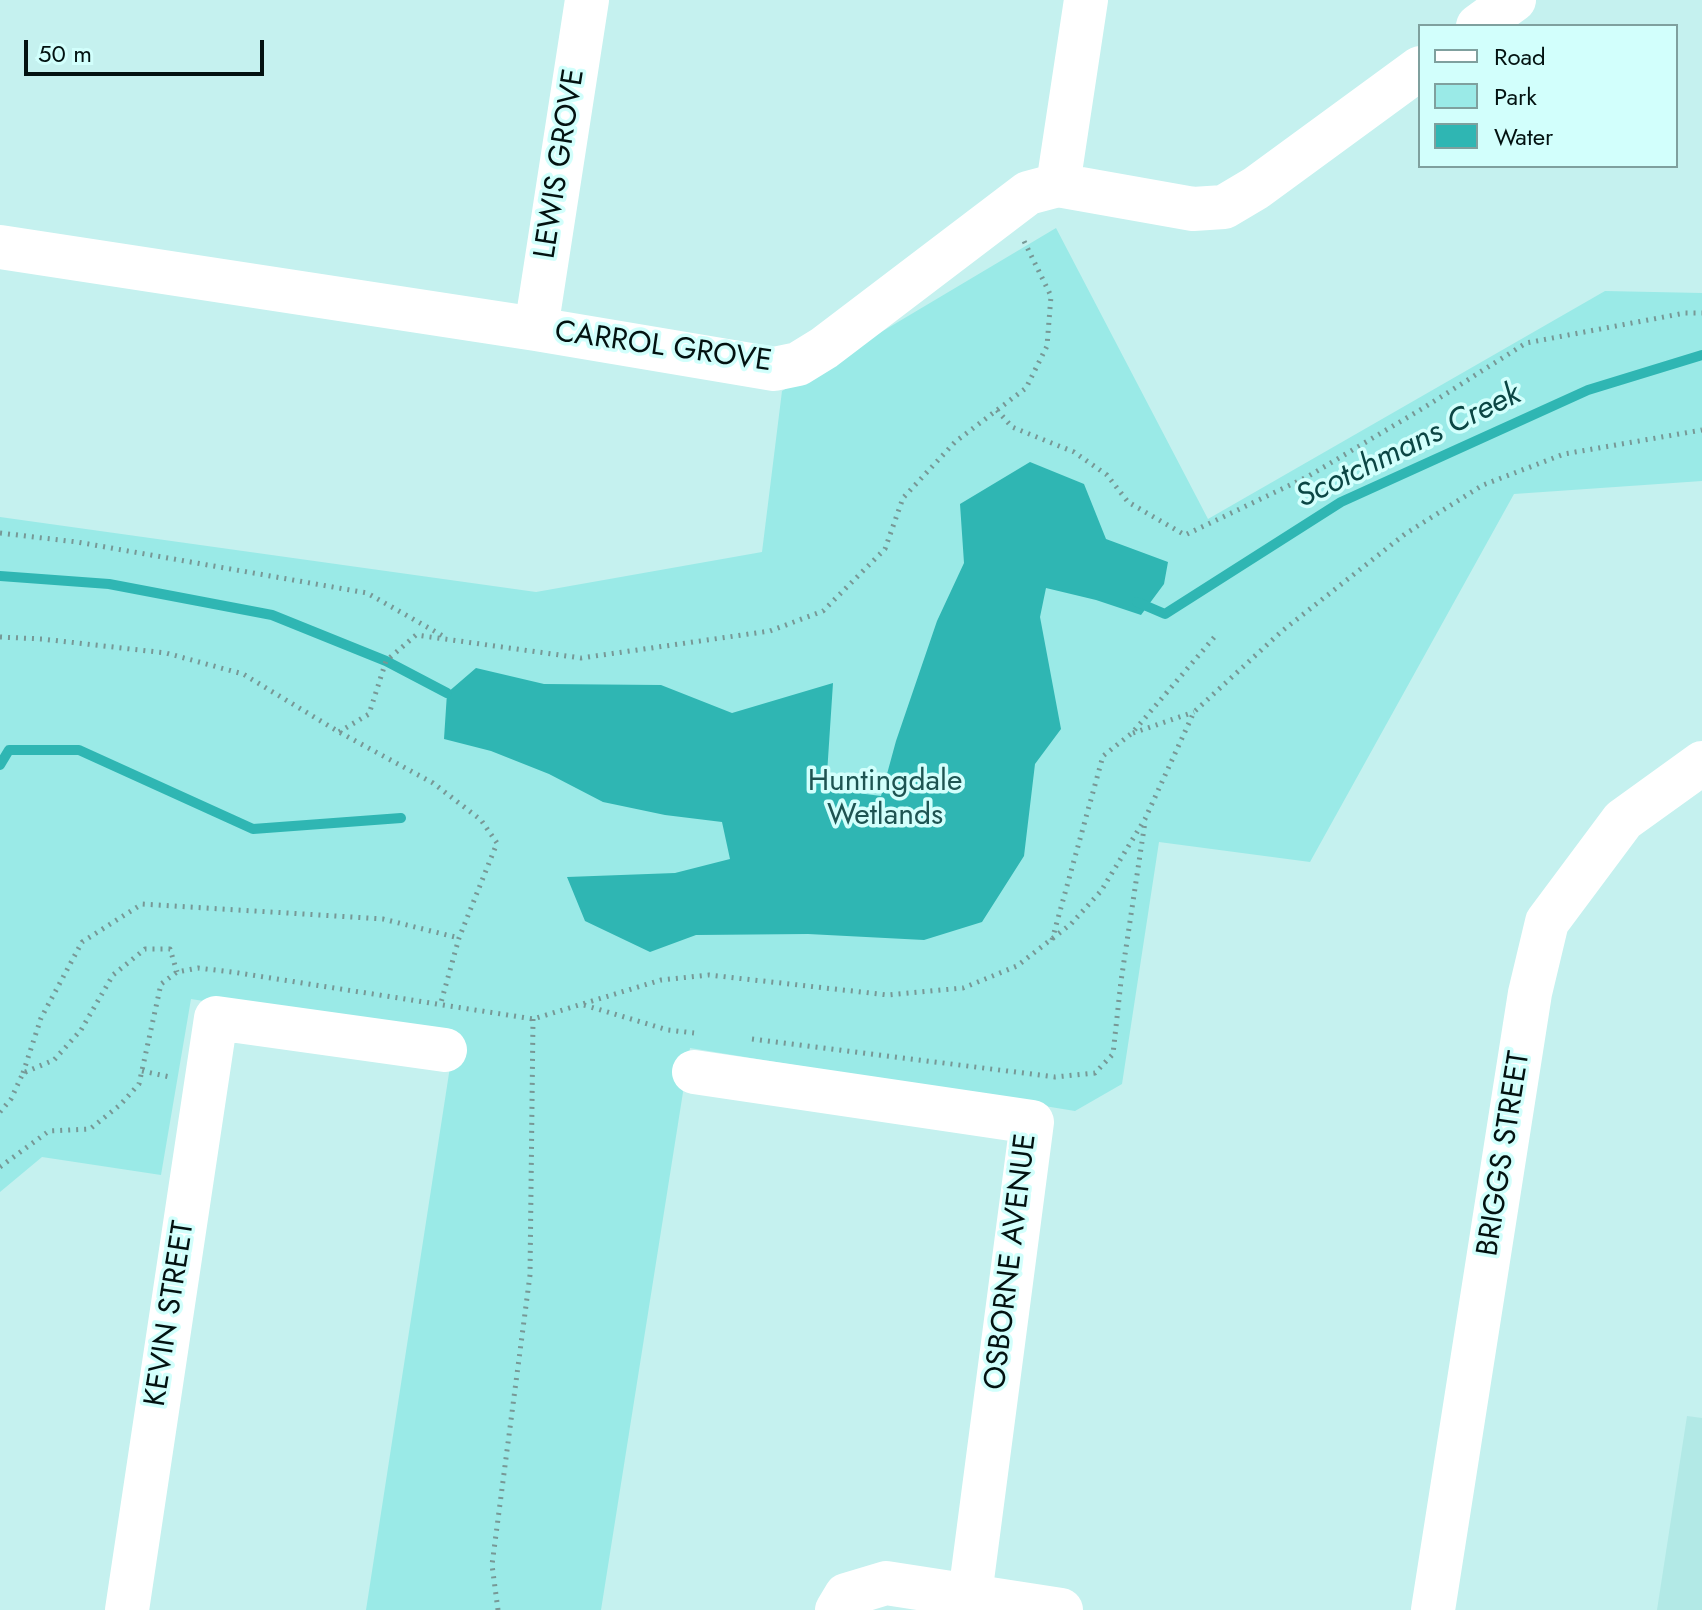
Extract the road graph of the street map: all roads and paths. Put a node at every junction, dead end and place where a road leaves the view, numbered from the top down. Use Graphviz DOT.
graph roads {
  1 [pos="587,0"];
  2 [pos="1086,0"];
  3 [pos="1514,0"];
  4 [pos="1481,24"];
  5 [pos="1418,69"];
  6 [pos="1058,185"];
  7 [pos="1002,211"];
  8 [pos="0,247"];
  9 [pos="1702,313"];
  10 [pos="536,329"];
  11 [pos="997,410"];
  12 [pos="1702,430"];
  13 [pos="0,533"];
  14 [pos="1217,634"];
  15 [pos="0,637"];
  16 [pos="447,638"];
  17 [pos="1194,712"];
  18 [pos="339,732"];
  19 [pos="1132,733"];
  20 [pos="1702,763"];
  21 [pos="1145,819"];
  22 [pos="459,938"];
  23 [pos="1052,941"];
  24 [pos="177,972"];
  25 [pos="583,1005"];
  26 [pos="440,1006"];
  27 [pos="533,1019"];
  28 [pos="747,1039"];
  29 [pos="445,1050"];
  30 [pos="697,1053"];
  31 [pos="23,1073"];
  32 [pos="0,1112"];
  33 [pos="0,1167"];
  34 [pos="970,1595"];
  35 [pos="842,1603"];
  36 [pos="127,1610"];
  37 [pos="498,1610"];
  38 [pos="1061,1610"];
  39 [pos="1433,1610"];
  1 -- 10 [label="street, LEWIS GROVE"];
  2 -- 6 [label="street"];
  3 -- 4 [label="street"];
  5 -- 6 [label="street, CARROL GROVE"];
  6 -- 7 [label="street, CARROL GROVE"];
  7 -- 10 [label="street, CARROL GROVE"];
  7 -- 11 [label="path"];
  8 -- 10 [label="street, CARROL GROVE"];
  9 -- 11 [label="path"];
  11 -- 16 [label="path"];
  12 -- 17 [label="path"];
  13 -- 16 [label="path"];
  14 -- 19 [label="path"];
  15 -- 18 [label="path"];
  16 -- 18 [label="path"];
  17 -- 19 [label="path"];
  17 -- 21 [label="path"];
  18 -- 22 [label="path"];
  19 -- 23 [label="path"];
  20 -- 39 [label="street, BRIGGS STREET"];
  21 -- 23 [label="path"];
  21 -- 28 [label="path"];
  22 -- 26 [label="path"];
  22 -- 31 [label="path"];
  23 -- 25 [label="path"];
  24 -- 26 [label="path"];
  24 -- 31 [label="path"];
  24 -- 33 [label="path"];
  25 -- 27 [label="path"];
  25 -- 30 [label="path"];
  26 -- 27 [label="path"];
  27 -- 37 [label="path"];
  29 -- 36 [label="street, KEVIN STREET"];
  30 -- 34 [label="street, OSBORNE AVENUE"];
  31 -- 32 [label="path"];
  34 -- 35 [label="street"];
  34 -- 38 [label="street"];
}
